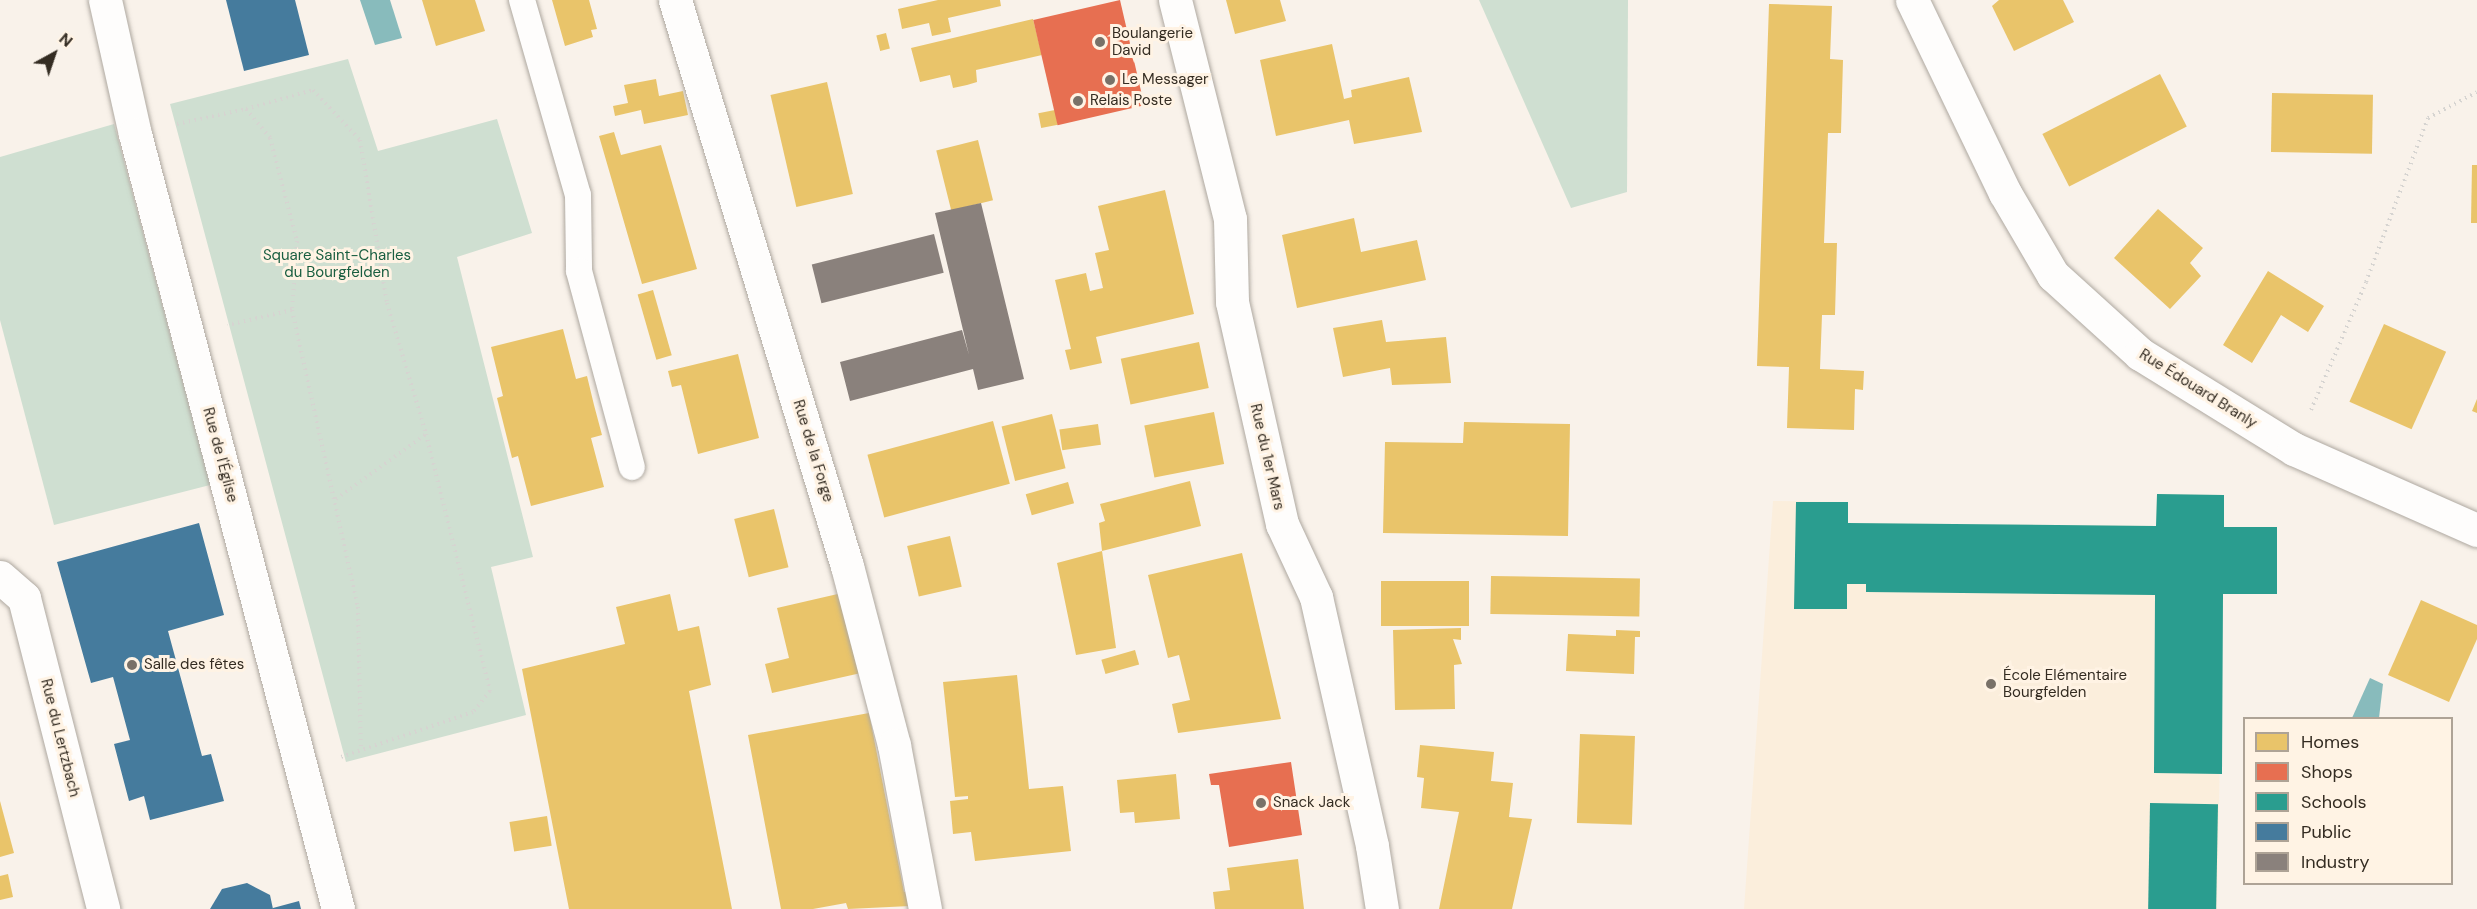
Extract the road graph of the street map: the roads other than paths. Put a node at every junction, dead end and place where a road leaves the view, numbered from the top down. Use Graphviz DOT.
graph roads {
  1 [pos="105,0"];
  2 [pos="522,0"];
  3 [pos="675,0"];
  4 [pos="1175,0"];
  5 [pos="1912,0"];
  6 [pos="632,467"];
  7 [pos="2477,530"];
  8 [pos="0,577"];
  9 [pos="103,909"];
  10 [pos="338,909"];
  11 [pos="925,909"];
  12 [pos="1382,909"];
  1 -- 10 [label="street, Rue de l'Église"];
  2 -- 6 [label="lane"];
  3 -- 11 [label="street, Rue de la Forge"];
  4 -- 12 [label="street, Rue du 1er Mars"];
  5 -- 7 [label="street, Rue Édouard Branly"];
  8 -- 9 [label="street, Rue du Lertzbach"];
}
